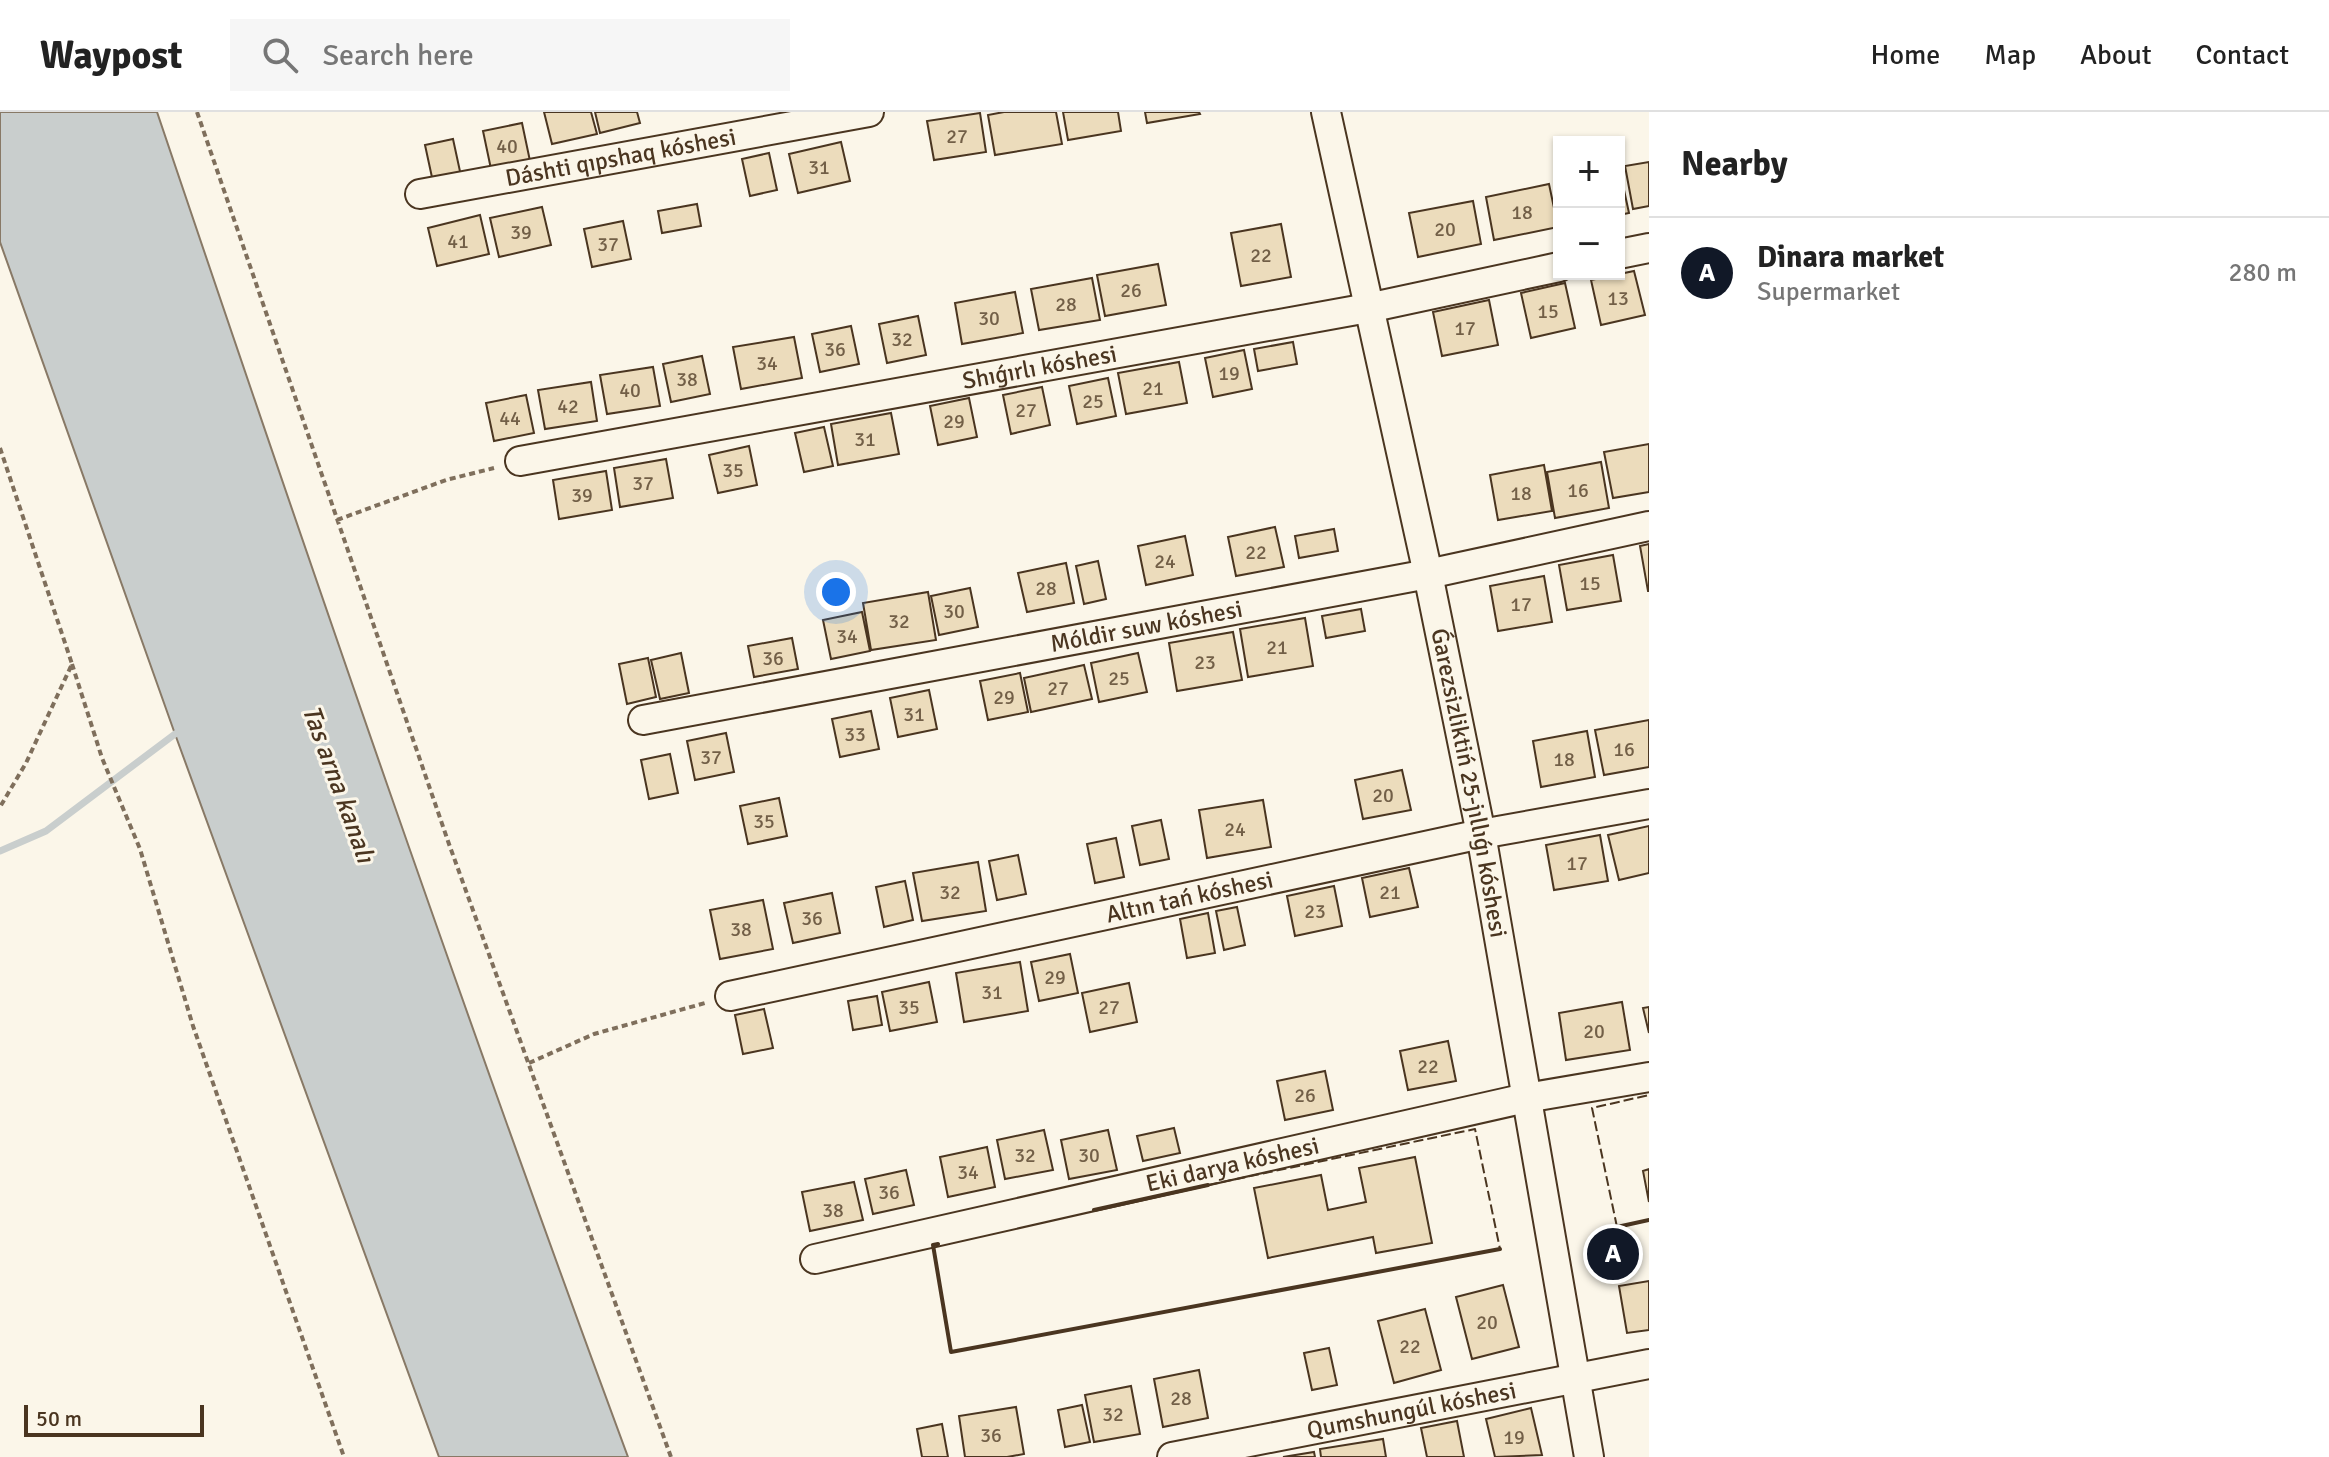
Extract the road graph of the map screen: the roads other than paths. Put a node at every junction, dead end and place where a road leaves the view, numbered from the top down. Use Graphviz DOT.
graph roads {
  1 [pos="869,112"];
  2 [pos="1326,112"];
  3 [pos="420,194"];
  4 [pos="1649,248"];
  5 [pos="1625,253"];
  6 [pos="1553,268"];
  7 [pos="1368,308"];
  8 [pos="520,461"];
  9 [pos="1649,526"];
  10 [pos="1428,574"];
  11 [pos="643,720"];
  12 [pos="1649,804"];
  13 [pos="1481,834"];
  14 [pos="730,996"];
  15 [pos="1649,1077"];
  16 [pos="1526,1098"];
  17 [pos="815,1259"];
  18 [pos="1649,1364"];
  19 [pos="1573,1378"];
  20 [pos="1172,1457"];
  21 [pos="1589,1457"];
  1 -- 3 [label="street, Dáshti qıpshaq kóshesi"];
  2 -- 7 [label="street, Ǵarezsizliktiń 25-jıllıǵı kóshesi"];
  4 -- 5 [label="street"];
  6 -- 7 [label="street, Shıǵırlı kóshesi"];
  7 -- 8 [label="street, Shıǵırlı kóshesi"];
  7 -- 10 [label="street, Ǵarezsizliktiń 25-jıllıǵı kóshesi"];
  9 -- 10 [label="street, Móldir suw kóshesi"];
  10 -- 11 [label="street, Móldir suw kóshesi"];
  10 -- 13 [label="street, Ǵarezsizliktiń 25-jıllıǵı kóshesi"];
  12 -- 13 [label="street, Altın tań kóshesi"];
  13 -- 14 [label="street, Altın tań kóshesi"];
  13 -- 16 [label="street, Ǵarezsizliktiń 25-jıllıǵı kóshesi"];
  15 -- 16 [label="street, Eki darya kóshesi"];
  16 -- 17 [label="street, Eki darya kóshesi"];
  16 -- 19 [label="street, Ǵarezsizliktiń 25-jıllıǵı kóshesi"];
  18 -- 19 [label="street, Qumshungúl kóshesi"];
  19 -- 20 [label="street, Qumshungúl kóshesi"];
  19 -- 21 [label="street, Ǵarezsizliktiń 25-jıllıǵı kóshesi"];
}
